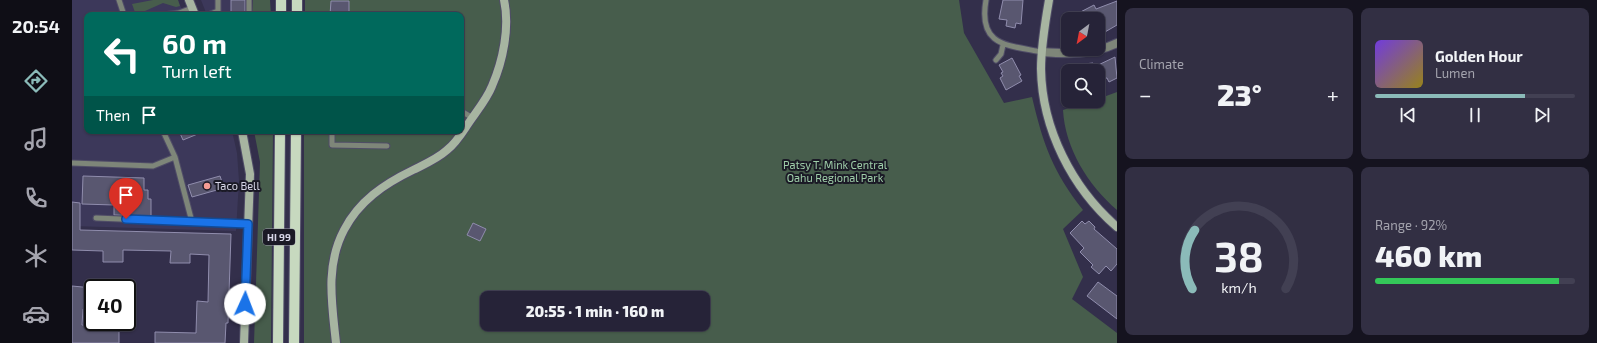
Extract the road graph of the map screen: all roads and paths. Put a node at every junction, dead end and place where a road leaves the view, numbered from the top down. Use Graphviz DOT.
graph roads {
  1 [pos="119,0"];
  2 [pos="218,0"];
  3 [pos="249,0"];
  4 [pos="281,0"];
  5 [pos="297,0"];
  6 [pos="504,0"];
  7 [pos="986,0"];
  8 [pos="1049,0"];
  9 [pos="192,8"];
  10 [pos="123,12"];
  11 [pos="182,12"];
  12 [pos="218,12"];
  13 [pos="249,12"];
  14 [pos="281,12"];
  15 [pos="297,12"];
  16 [pos="1117,43"];
  17 [pos="1003,45"];
  18 [pos="1042,52"];
  19 [pos="996,60"];
  20 [pos="464,113"];
  21 [pos="473,118"];
  22 [pos="464,130"];
  23 [pos="164,134"];
  24 [pos="243,134"];
  25 [pos="280,134"];
  26 [pos="296,134"];
  27 [pos="332,134"];
  28 [pos="460,134"];
  29 [pos="386,146"];
  30 [pos="174,157"];
  31 [pos="72,163"];
  32 [pos="96,218"];
  33 [pos="192,222"];
  34 [pos="248,224"];
  35 [pos="1117,227"];
  36 [pos="244,343"];
  37 [pos="278,343"];
  38 [pos="294,343"];
  39 [pos="336,343"];
  1 -- 10 [label="lane"];
  2 -- 12 [label="lane"];
  3 -- 13 [label="lane"];
  4 -- 14 [label="main road"];
  5 -- 15 [label="main road"];
  6 -- 21 [label="street"];
  7 -- 17 [label="lane"];
  8 -- 18 [label="street"];
  9 -- 11 [label="lane"];
  16 -- 18 [label="street"];
  17 -- 18 [label="lane"];
  17 -- 19 [label="lane"];
  18 -- 35 [label="street"];
  20 -- 21 [label="lane"];
  21 -- 22 [label="street"];
  23 -- 30 [label="lane"];
  24 -- 34 [label="street"];
  25 -- 37 [label="main road, HI 99"];
  26 -- 38 [label="main road, HI 99"];
  27 -- 29 [label="lane"];
  28 -- 39 [label="street"];
  30 -- 31 [label="lane"];
  30 -- 33 [label="lane"];
  32 -- 33 [label="lane"];
  33 -- 34 [label="lane"];
  34 -- 36 [label="street"];
}
